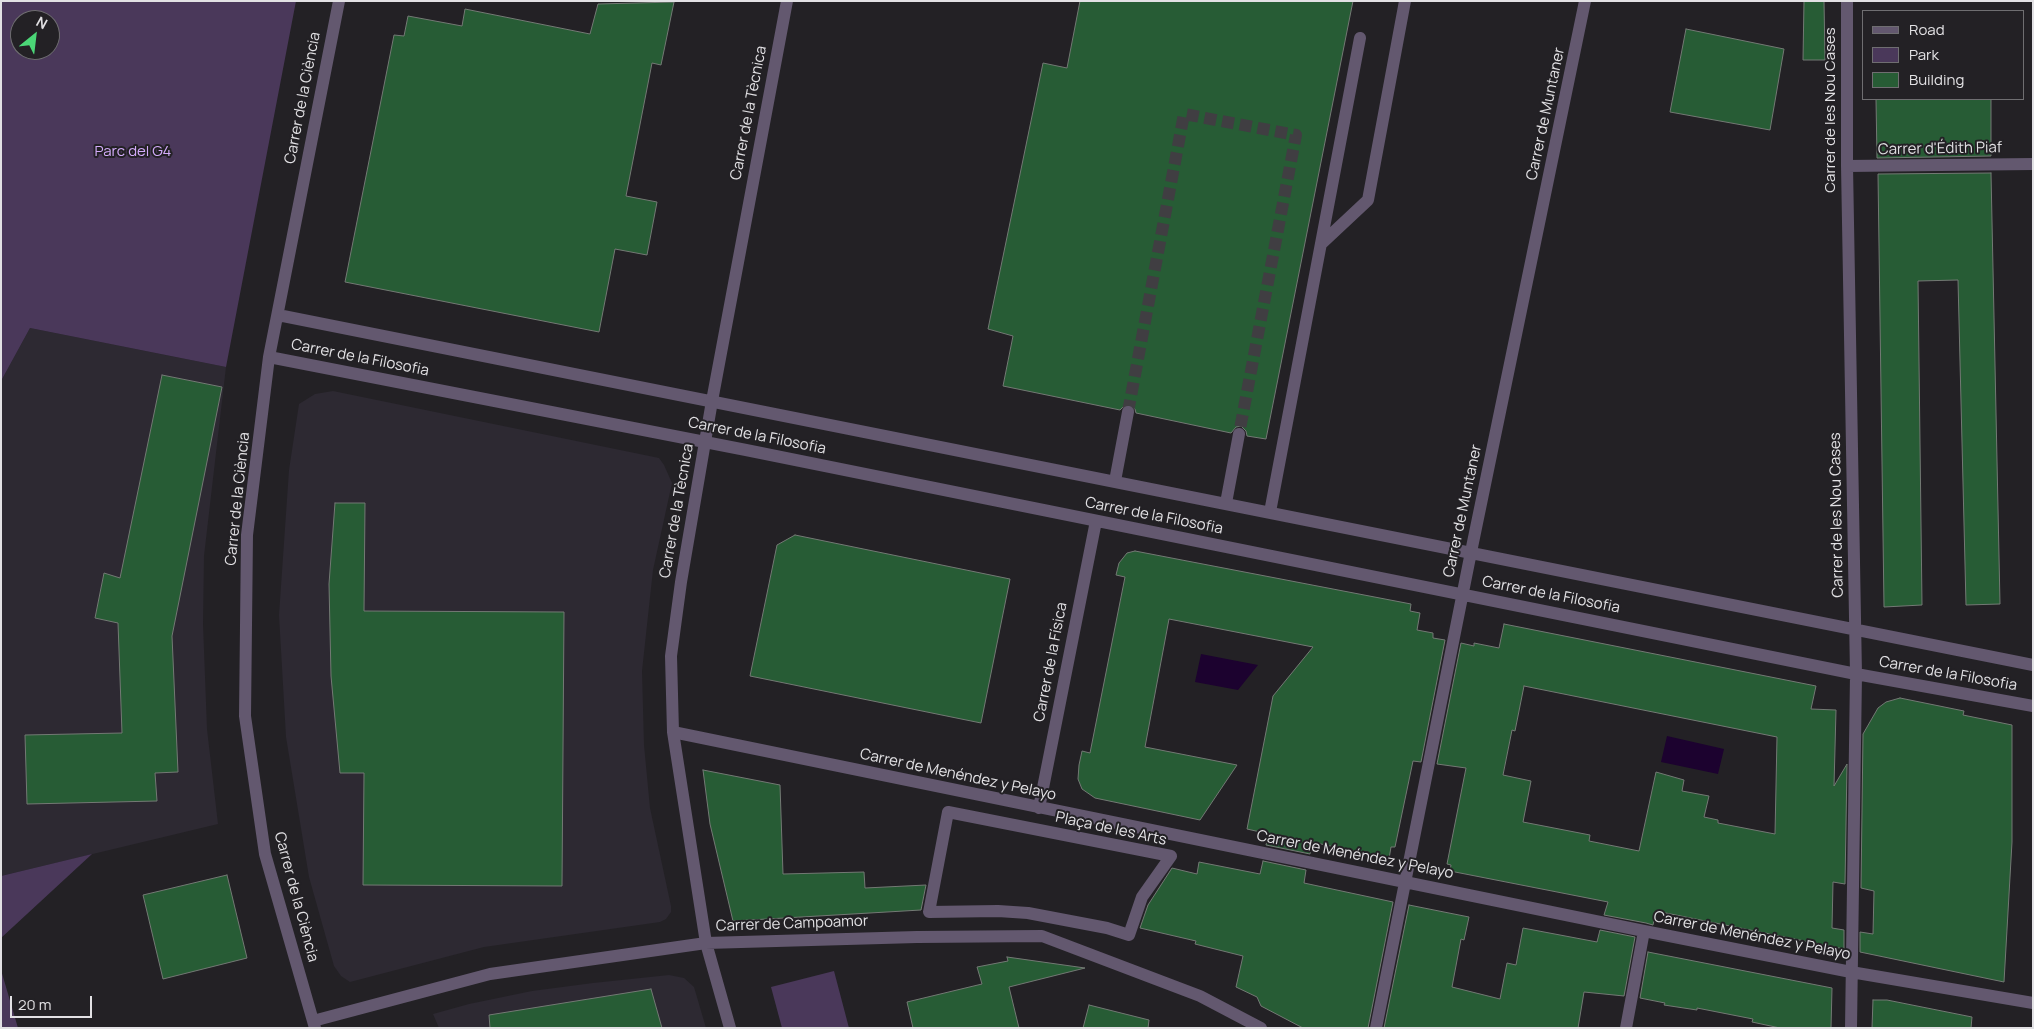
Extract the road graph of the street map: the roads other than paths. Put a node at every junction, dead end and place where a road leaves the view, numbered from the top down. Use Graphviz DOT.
graph roads {
  1 [pos="339,1"];
  2 [pos="786,1"];
  3 [pos="1404,1"];
  4 [pos="1586,1"];
  5 [pos="1847,1"];
  6 [pos="1360,38"];
  7 [pos="2033,164"];
  8 [pos="1847,166"];
  9 [pos="1321,244"];
  10 [pos="278,315"];
  11 [pos="269,357"];
  12 [pos="712,401"];
  13 [pos="1128,412"];
  14 [pos="1239,434"];
  15 [pos="705,442"];
  16 [pos="1115,481"];
  17 [pos="1226,503"];
  18 [pos="1270,512"];
  19 [pos="1096,521"];
  20 [pos="1471,552"];
  21 [pos="1462,594"];
  22 [pos="1855,629"];
  23 [pos="2033,665"];
  24 [pos="1856,674"];
  25 [pos="2033,706"];
  26 [pos="672,732"];
  27 [pos="1038,808"];
  28 [pos="1406,881"];
  29 [pos="929,912"];
  30 [pos="1644,931"];
  31 [pos="706,943"];
  32 [pos="1851,972"];
  33 [pos="2033,1003"];
  34 [pos="314,1024"];
  35 [pos="730,1028"];
  36 [pos="1261,1028"];
  37 [pos="1376,1028"];
  38 [pos="1626,1028"];
  39 [pos="1851,1028"];
  1 -- 10 [label="street, Carrer de la Ciència"];
  2 -- 12 [label="street, Carrer de la Tècnica"];
  3 -- 9 [label="street"];
  4 -- 20 [label="street, Carrer de Muntaner"];
  5 -- 8 [label="street, Carrer de les Nou Cases"];
  6 -- 9 [label="street"];
  7 -- 8 [label="street, Carrer d'Édith Piaf"];
  8 -- 22 [label="street, Carrer de les Nou Cases"];
  9 -- 18 [label="street"];
  10 -- 11 [label="street, Carrer de la Ciència"];
  10 -- 12 [label="street, Carrer de la Filosofia"];
  11 -- 15 [label="street, Carrer de la Filosofia"];
  11 -- 34 [label="street, Carrer de la Ciència"];
  12 -- 15 [label="street, Carrer de la Tècnica"];
  12 -- 16 [label="street, Carrer de la Filosofia"];
  13 -- 16 [label="street"];
  14 -- 17 [label="street"];
  15 -- 19 [label="street, Carrer de la Filosofia"];
  15 -- 26 [label="street, Carrer de la Tècnica"];
  16 -- 17 [label="street, Carrer de la Filosofia"];
  17 -- 18 [label="street, Carrer de la Filosofia"];
  18 -- 20 [label="street, Carrer de la Filosofia"];
  19 -- 21 [label="street, Carrer de la Filosofia"];
  19 -- 27 [label="street, Carrer de la Física"];
  20 -- 21 [label="street, Carrer de Muntaner"];
  20 -- 22 [label="street, Carrer de la Filosofia"];
  21 -- 24 [label="street, Carrer de la Filosofia"];
  21 -- 28 [label="street, Carrer de Muntaner"];
  22 -- 23 [label="street, Carrer de la Filosofia"];
  22 -- 24 [label="street, Carrer de les Nou Cases"];
  24 -- 25 [label="street, Carrer de la Filosofia"];
  24 -- 32 [label="street, Carrer de les Nou Cases"];
  26 -- 27 [label="street, Carrer de Menéndez y Pelayo"];
  26 -- 31 [label="street, Carrer de la Tècnica"];
  27 -- 28 [label="street, Carrer de Menéndez y Pelayo"];
  28 -- 30 [label="street, Carrer de Menéndez y Pelayo"];
  28 -- 37 [label="street, Carrer de Muntaner"];
  29 -- 29 [label="street, Plaça de les Arts"];
  30 -- 32 [label="street, Carrer de Menéndez y Pelayo"];
  30 -- 38 [label="street"];
  31 -- 34 [label="street, Carrer de Campoamor"];
  31 -- 35 [label="street, Carrer de la Tècnica"];
  31 -- 36 [label="street, Carrer de Campoamor"];
  32 -- 33 [label="street, Carrer de Menéndez y Pelayo"];
  32 -- 39 [label="street, Carrer de les Nou Cases"];
}
